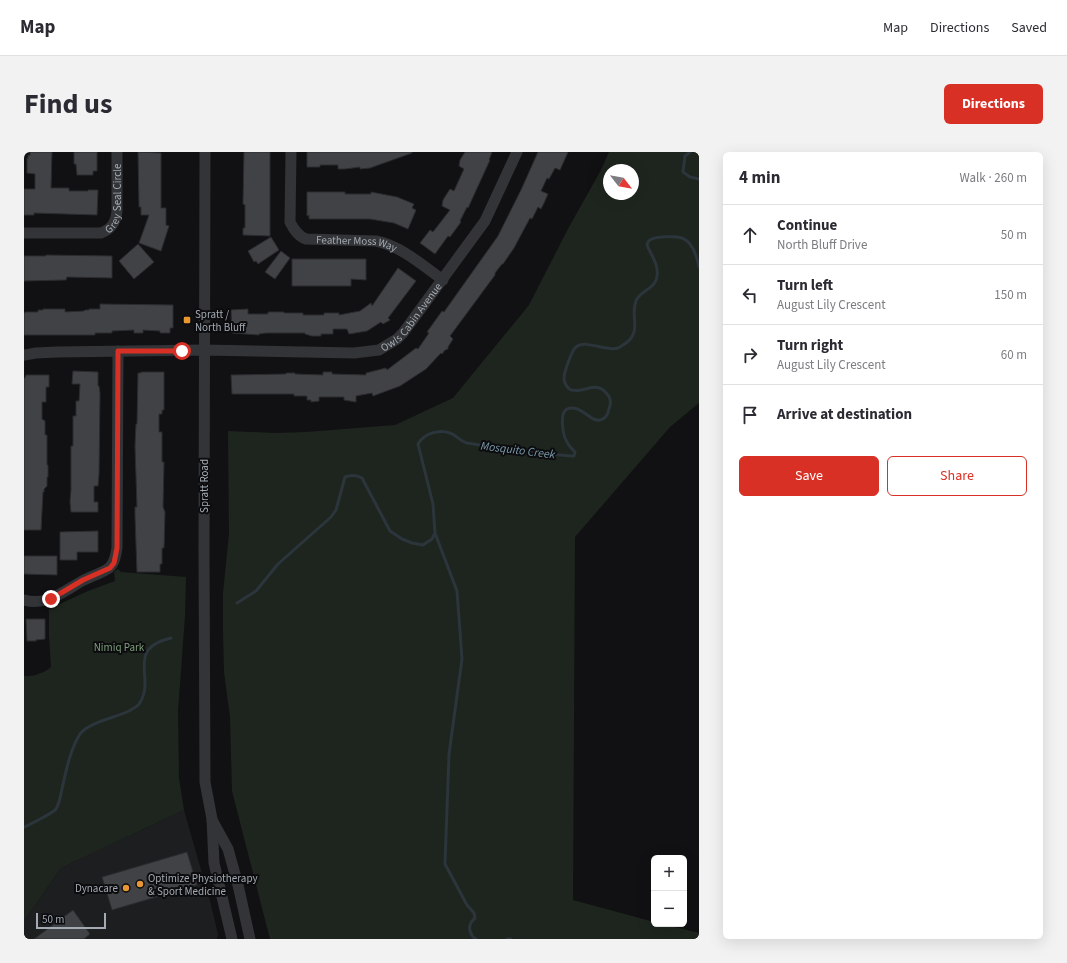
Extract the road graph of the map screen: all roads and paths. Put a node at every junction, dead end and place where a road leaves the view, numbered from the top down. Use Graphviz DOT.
graph roads {
  1 [pos="117,152"];
  2 [pos="205,152"];
  3 [pos="291,152"];
  4 [pos="517,152"];
  5 [pos="24,233"];
  6 [pos="442,280"];
  7 [pos="204,350"];
  8 [pos="118,351"];
  9 [pos="24,355"];
  10 [pos="24,600"];
  11 [pos="212,819"];
  12 [pos="232,939"];
  13 [pos="250,939"];
  1 -- 5 [label="street, Grey Seal Circle"];
  2 -- 7 [label="street, Spratt Road"];
  3 -- 6 [label="street, Feather Moss Way"];
  4 -- 6 [label="street, Owls Cabin Avenue"];
  6 -- 7 [label="street, Owls Cabin Avenue"];
  7 -- 8 [label="street, Owls Cabin Avenue"];
  7 -- 11 [label="street, Spratt Road"];
  8 -- 9 [label="street, Owls Cabin Avenue"];
  8 -- 10 [label="street"];
  11 -- 12 [label="street, Spratt Road"];
  11 -- 13 [label="street, Spratt Road"];
}
